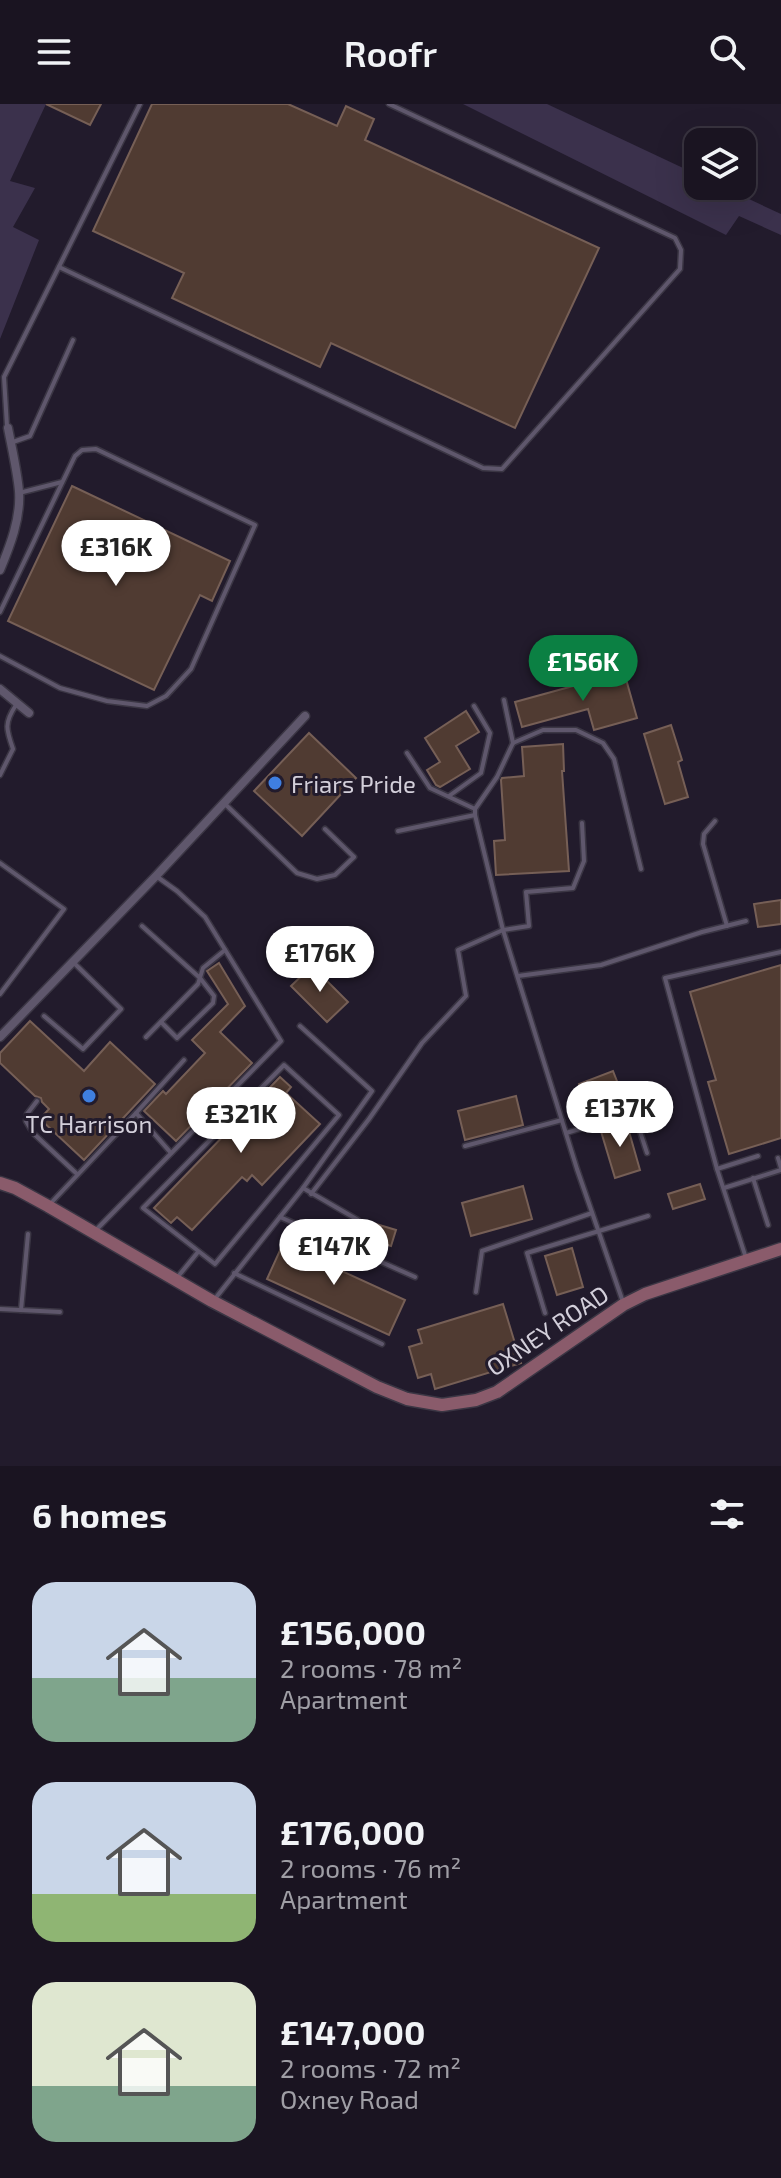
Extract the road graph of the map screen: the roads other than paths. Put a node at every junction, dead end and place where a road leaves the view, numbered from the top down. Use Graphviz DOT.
graph roads {
  1 [pos="140,104"];
  2 [pos="389,104"];
  3 [pos="59,267"];
  4 [pos="73,340"];
  5 [pos="8,428"];
  6 [pos="10,443"];
  7 [pos="62,482"];
  8 [pos="19,493"];
  9 [pos="0,570"];
  10 [pos="0,612"];
  11 [pos="0,656"];
  12 [pos="0,689"];
  13 [pos="504,700"];
  14 [pos="17,703"];
  15 [pos="474,706"];
  16 [pos="29,713"];
  17 [pos="305,716"];
  18 [pos="513,743"];
  19 [pos="407,753"];
  20 [pos="0,775"];
  21 [pos="449,796"];
  22 [pos="223,802"];
  23 [pos="475,809"];
  24 [pos="475,815"];
  25 [pos="715,821"];
  26 [pos="582,823"];
  27 [pos="325,829"];
  28 [pos="398,831"];
  29 [pos="0,863"];
  30 [pos="641,869"];
  31 [pos="156,876"];
  32 [pos="746,921"];
  33 [pos="142,926"];
  34 [pos="727,926"];
  35 [pos="503,930"];
  36 [pos="225,950"];
  37 [pos="781,952"];
  38 [pos="73,962"];
  39 [pos="518,976"];
  40 [pos="200,978"];
  41 [pos="0,994"];
  42 [pos="44,1016"];
  43 [pos="161,1022"];
  44 [pos="300,1026"];
  45 [pos="0,1037"];
  46 [pos="146,1037"];
  47 [pos="184,1060"];
  48 [pos="37,1101"];
  49 [pos="136,1113"];
  50 [pos="562,1120"];
  51 [pos="566,1133"];
  52 [pos="465,1146"];
  53 [pos="171,1153"];
  54 [pos="647,1153"];
  55 [pos="758,1156"];
  56 [pos="778,1158"];
  57 [pos="717,1169"];
  58 [pos="781,1169"];
  59 [pos="77,1174"];
  60 [pos="753,1178"];
  61 [pos="0,1183"];
  62 [pos="303,1188"];
  63 [pos="724,1188"];
  64 [pos="311,1194"];
  65 [pos="48,1206"];
  66 [pos="592,1213"];
  67 [pos="648,1216"];
  68 [pos="280,1217"];
  69 [pos="358,1220"];
  70 [pos="768,1225"];
  71 [pos="598,1231"];
  72 [pos="94,1232"];
  73 [pos="28,1234"];
  74 [pos="781,1249"];
  75 [pos="198,1252"];
  76 [pos="747,1260"];
  77 [pos="234,1273"];
  78 [pos="415,1277"];
  79 [pos="175,1281"];
  80 [pos="476,1292"];
  81 [pos="212,1301"];
  82 [pos="623,1305"];
  83 [pos="0,1309"];
  84 [pos="21,1310"];
  85 [pos="60,1312"];
  86 [pos="545,1313"];
  87 [pos="382,1344"];
  1 -- 3 [label="lane"];
  2 -- 3 [label="lane"];
  3 -- 5 [label="lane"];
  4 -- 6 [label="lane"];
  5 -- 6 [label="street"];
  6 -- 8 [label="street"];
  7 -- 8 [label="lane"];
  7 -- 10 [label="lane"];
  7 -- 11 [label="lane"];
  8 -- 9 [label="street"];
  12 -- 14 [label="street"];
  13 -- 18 [label="lane"];
  14 -- 16 [label="street"];
  14 -- 20 [label="lane"];
  15 -- 21 [label="lane"];
  17 -- 22 [label="street"];
  18 -- 23 [label="lane"];
  18 -- 30 [label="lane"];
  19 -- 21 [label="lane"];
  21 -- 23 [label="lane"];
  22 -- 27 [label="lane"];
  22 -- 31 [label="street"];
  23 -- 24 [label="lane"];
  24 -- 28 [label="lane"];
  24 -- 35 [label="lane"];
  25 -- 34 [label="lane"];
  26 -- 35 [label="lane"];
  29 -- 41 [label="lane"];
  31 -- 36 [label="lane"];
  31 -- 38 [label="street"];
  32 -- 34 [label="lane"];
  33 -- 40 [label="lane"];
  34 -- 39 [label="lane"];
  35 -- 39 [label="lane"];
  35 -- 64 [label="lane"];
  36 -- 40 [label="lane"];
  36 -- 53 [label="lane"];
  37 -- 57 [label="lane"];
  38 -- 42 [label="lane"];
  38 -- 45 [label="street"];
  39 -- 50 [label="lane"];
  40 -- 43 [label="lane"];
  40 -- 43 [label="lane"];
  43 -- 46 [label="lane"];
  44 -- 62 [label="lane"];
  47 -- 49 [label="lane"];
  48 -- 59 [label="lane"];
  49 -- 53 [label="lane"];
  49 -- 59 [label="lane"];
  50 -- 51 [label="lane"];
  50 -- 52 [label="lane"];
  51 -- 54 [label="lane"];
  51 -- 66 [label="lane"];
  53 -- 72 [label="lane"];
  55 -- 57 [label="lane"];
  56 -- 58 [label="lane"];
  57 -- 63 [label="lane"];
  58 -- 60 [label="lane"];
  59 -- 65 [label="lane"];
  60 -- 63 [label="lane"];
  60 -- 70 [label="lane"];
  61 -- 65 [label="street, OXNEY ROAD"];
  62 -- 64 [label="lane"];
  62 -- 68 [label="lane"];
  63 -- 76 [label="lane"];
  64 -- 69 [label="lane"];
  65 -- 72 [label="street, OXNEY ROAD"];
  66 -- 71 [label="lane"];
  66 -- 80 [label="lane"];
  67 -- 71 [label="lane"];
  68 -- 77 [label="lane"];
  68 -- 78 [label="lane"];
  71 -- 82 [label="lane"];
  71 -- 86 [label="lane"];
  72 -- 79 [label="street, OXNEY ROAD"];
  73 -- 84 [label="lane"];
  74 -- 76 [label="street, OXNEY ROAD"];
  75 -- 75 [label="lane"];
  75 -- 79 [label="lane"];
  76 -- 82 [label="street, OXNEY ROAD"];
  77 -- 81 [label="lane"];
  77 -- 87 [label="lane"];
  79 -- 81 [label="street, OXNEY ROAD"];
  81 -- 82 [label="street, OXNEY ROAD"];
  83 -- 84 [label="lane"];
  84 -- 85 [label="lane"];
}
